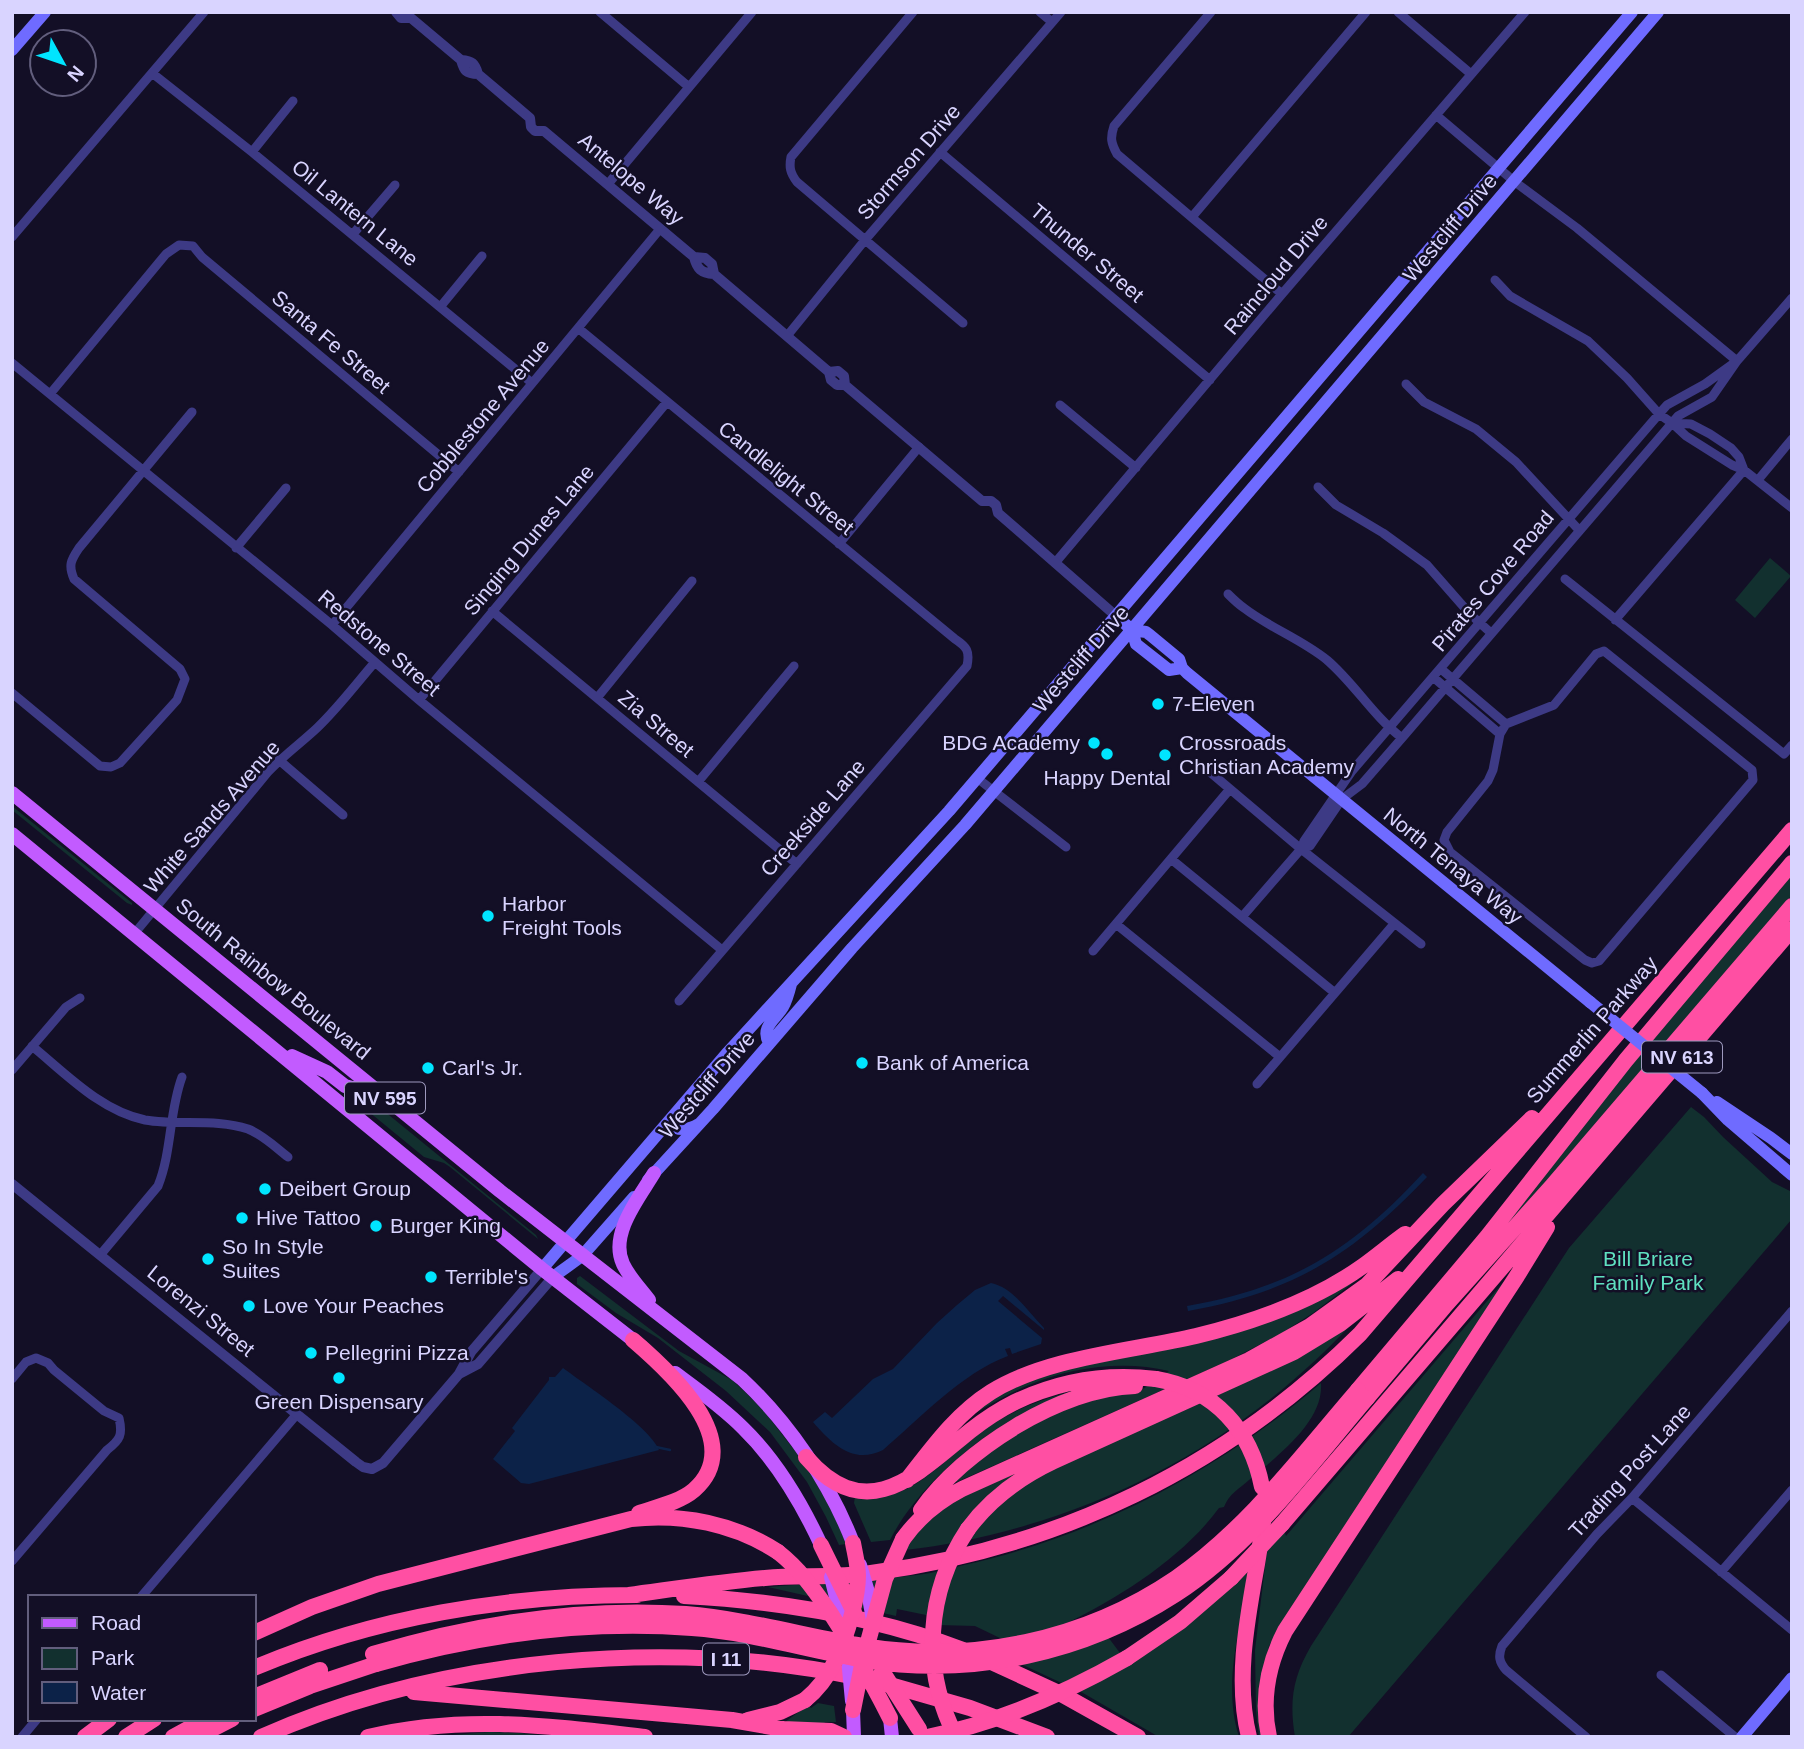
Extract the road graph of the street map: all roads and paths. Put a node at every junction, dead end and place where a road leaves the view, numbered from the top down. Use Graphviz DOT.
graph roads {
  1 [pos="204,12"];
  2 [pos="396,12"];
  3 [pos="600,12"];
  4 [pos="752,12"];
  5 [pos="914,12"];
  6 [pos="1040,12"];
  7 [pos="1061,12"];
  8 [pos="1211,12"];
  9 [pos="1366,12"];
  10 [pos="1398,12"];
  11 [pos="1525,12"];
  12 [pos="1632,12"];
  13 [pos="1658,12"];
  14 [pos="43,13"];
  15 [pos="410,15"];
  16 [pos="1052,22"];
  17 [pos="12,50"];
  18 [pos="152,73"];
  19 [pos="1471,74"];
  20 [pos="689,87"];
  21 [pos="293,101"];
  22 [pos="1436,115"];
  23 [pos="252,152"];
  24 [pos="940,152"];
  25 [pos="1507,175"];
  26 [pos="608,184"];
  27 [pos="395,185"];
  28 [pos="1192,217"];
  29 [pos="660,229"];
  30 [pos="353,234"];
  31 [pos="12,237"];
  32 [pos="865,240"];
  33 [pos="482,256"];
  34 [pos="1494,280"];
  35 [pos="1282,294"];
  36 [pos="1792,298"];
  37 [pos="441,306"];
  38 [pos="963,323"];
  39 [pos="578,328"];
  40 [pos="787,336"];
  41 [pos="1737,361"];
  42 [pos="12,363"];
  43 [pos="1210,380"];
  44 [pos="532,383"];
  45 [pos="1406,384"];
  46 [pos="50,394"];
  47 [pos="667,402"];
  48 [pos="1060,405"];
  49 [pos="192,412"];
  50 [pos="1659,414"];
  51 [pos="1672,423"];
  52 [pos="1792,439"];
  53 [pos="919,447"];
  54 [pos="1136,468"];
  55 [pos="1744,470"];
  56 [pos="143,471"];
  57 [pos="459,472"];
  58 [pos="1758,480"];
  59 [pos="1318,487"];
  60 [pos="286,488"];
  61 [pos="1792,508"];
  62 [pos="1568,519"];
  63 [pos="1579,530"];
  64 [pos="839,544"];
  65 [pos="236,548"];
  66 [pos="1055,563"];
  67 [pos="1565,579"];
  68 [pos="692,581"];
  69 [pos="1228,594"];
  70 [pos="492,611"];
  71 [pos="1615,620"];
  72 [pos="1124,623"];
  73 [pos="1480,623"];
  74 [pos="332,625"];
  75 [pos="1492,633"];
  76 [pos="969,656"];
  77 [pos="375,662"];
  78 [pos="794,666"];
  79 [pos="1441,669"];
  80 [pos="1433,677"];
  81 [pos="1453,679"];
  82 [pos="1445,688"];
  83 [pos="12,693"];
  84 [pos="597,698"];
  85 [pos="419,700"];
  86 [pos="1506,724"];
  87 [pos="1389,728"];
  88 [pos="1500,734"];
  89 [pos="1402,738"];
  90 [pos="1792,745"];
  91 [pos="279,760"];
  92 [pos="1204,767"];
  93 [pos="976,778"];
  94 [pos="698,782"];
  95 [pos="1230,789"];
  96 [pos="993,792"];
  97 [pos="12,793"];
  98 [pos="1339,797"];
  99 [pos="343,815"];
  100 [pos="1792,830"];
  101 [pos="12,834"];
  102 [pos="1066,847"];
  103 [pos="1301,849"];
  104 [pos="1171,859"];
  105 [pos="1792,863"];
  106 [pos="797,864"];
  107 [pos="1792,906"];
  108 [pos="155,910"];
  109 [pos="1242,917"];
  110 [pos="1116,924"];
  111 [pos="1394,924"];
  112 [pos="1792,929"];
  113 [pos="836,933"];
  114 [pos="134,934"];
  115 [pos="1421,944"];
  116 [pos="852,948"];
  117 [pos="722,950"];
  118 [pos="1093,951"];
  119 [pos="792,980"];
  120 [pos="1335,993"];
  121 [pos="80,998"];
  122 [pos="679,1001"];
  123 [pos="769,1043"];
  124 [pos="32,1046"];
  125 [pos="273,1047"];
  126 [pos="1601,1052"];
  127 [pos="1280,1057"];
  128 [pos="12,1070"];
  129 [pos="182,1077"];
  130 [pos="369,1084"];
  131 [pos="1257,1084"];
  132 [pos="1731,1116"];
  133 [pos="171,1122"];
  134 [pos="667,1123"];
  135 [pos="701,1123"];
  136 [pos="1744,1133"];
  137 [pos="1792,1154"];
  138 [pos="288,1157"];
  139 [pos="1792,1164"];
  140 [pos="654,1173"];
  141 [pos="1792,1175"];
  142 [pos="12,1184"];
  143 [pos="1572,1186"];
  144 [pos="1444,1204"];
  145 [pos="573,1250"];
  146 [pos="101,1254"];
  147 [pos="1425,1258"];
  148 [pos="547,1273"];
  149 [pos="1792,1311"];
  150 [pos="660,1315"];
  151 [pos="633,1340"];
  152 [pos="1156,1379"];
  153 [pos="12,1380"];
  154 [pos="1362,1394"];
  155 [pos="297,1414"];
  156 [pos="806,1457"];
  157 [pos="365,1468"];
  158 [pos="907,1480"];
  159 [pos="1792,1490"];
  160 [pos="1632,1499"];
  161 [pos="611,1523"];
  162 [pos="903,1539"];
  163 [pos="853,1543"];
  164 [pos="821,1545"];
  165 [pos="12,1561"];
  166 [pos="1721,1572"];
  167 [pos="143,1595"];
  168 [pos="628,1595"];
  169 [pos="853,1610"];
  170 [pos="873,1619"];
  171 [pos="1792,1630"];
  172 [pos="256,1632"];
  173 [pos="846,1637"];
  174 [pos="868,1642"];
  175 [pos="374,1659"];
  176 [pos="862,1665"];
  177 [pos="256,1667"];
  178 [pos="882,1671"];
  179 [pos="1661,1675"];
  180 [pos="1792,1678"];
  181 [pos="397,1690"];
  182 [pos="256,1696"];
  183 [pos="256,1708"];
  184 [pos="853,1710"];
  185 [pos="890,1718"];
  186 [pos="732,1720"];
  187 [pos="35,1721"];
  188 [pos="106,1721"];
  189 [pos="151,1721"];
  190 [pos="202,1721"];
  191 [pos="228,1721"];
  192 [pos="924,1734"];
  193 [pos="22,1737"];
  194 [pos="85,1737"];
  195 [pos="126,1737"];
  196 [pos="173,1737"];
  197 [pos="197,1737"];
  198 [pos="261,1737"];
  199 [pos="368,1737"];
  200 [pos="645,1737"];
  201 [pos="844,1737"];
  202 [pos="854,1737"];
  203 [pos="892,1737"];
  204 [pos="956,1737"];
  205 [pos="1047,1737"];
  206 [pos="1138,1737"];
  207 [pos="1250,1737"];
  208 [pos="1269,1737"];
  209 [pos="1586,1737"];
  210 [pos="1735,1737"];
  211 [pos="1742,1737"];
  1 -- 18 [label="street"];
  2 -- 15 [label="street, Antelope Way"];
  3 -- 20 [label="street"];
  4 -- 20 [label="street"];
  5 -- 32 [label="street"];
  6 -- 16 [label="street"];
  7 -- 16 [label="street, Stormson Drive"];
  8 -- 28 [label="street"];
  9 -- 28 [label="street"];
  10 -- 19 [label="street"];
  11 -- 19 [label="street, Raincloud Drive"];
  12 -- 25 [label="main road, Westcliff Drive"];
  13 -- 25 [label="main road, Westcliff Drive"];
  14 -- 17 [label="main road"];
  15 -- 26 [label="street, Antelope Way"];
  16 -- 24 [label="street, Stormson Drive"];
  18 -- 23 [label="street, Oil Lantern Lane"];
  18 -- 31 [label="street"];
  19 -- 22 [label="street, Raincloud Drive"];
  20 -- 26 [label="street"];
  21 -- 23 [label="street"];
  22 -- 25 [label="street"];
  22 -- 35 [label="street, Raincloud Drive"];
  23 -- 30 [label="street, Oil Lantern Lane"];
  24 -- 32 [label="street, Stormson Drive"];
  24 -- 43 [label="street, Thunder Street"];
  25 -- 41 [label="street"];
  25 -- 72 [label="main road, Westcliff Drive"];
  25 -- 72 [label="main road, Westcliff Drive"];
  26 -- 29 [label="street, Antelope Way"];
  27 -- 30 [label="street"];
  28 -- 35 [label="street"];
  29 -- 39 [label="street, Cobblestone Avenue"];
  29 -- 40 [label="street, Antelope Way"];
  30 -- 37 [label="street, Oil Lantern Lane"];
  32 -- 38 [label="street"];
  32 -- 40 [label="street, Stormson Drive"];
  33 -- 37 [label="street"];
  34 -- 50 [label="street"];
  35 -- 43 [label="street, Raincloud Drive"];
  36 -- 41 [label="street, Pirates Cove Road"];
  37 -- 44 [label="street, Oil Lantern Lane"];
  39 -- 44 [label="street, Cobblestone Avenue"];
  39 -- 47 [label="street, Candlelight Street"];
  40 -- 53 [label="street, Antelope Way"];
  41 -- 50 [label="street, Pirates Cove Road"];
  41 -- 51 [label="street, Pirates Cove Road"];
  42 -- 46 [label="street, Redstone Street"];
  43 -- 54 [label="street, Raincloud Drive"];
  44 -- 57 [label="street, Cobblestone Avenue"];
  45 -- 62 [label="street"];
  46 -- 56 [label="street, Redstone Street"];
  46 -- 57 [label="street, Santa Fe Street"];
  47 -- 64 [label="street, Candlelight Street"];
  47 -- 70 [label="street, Singing Dunes Lane"];
  48 -- 54 [label="street"];
  49 -- 56 [label="street"];
  50 -- 51 [label="street"];
  50 -- 62 [label="street, Pirates Cove Road"];
  51 -- 55 [label="street"];
  51 -- 63 [label="street, Pirates Cove Road"];
  52 -- 58 [label="street"];
  53 -- 64 [label="street"];
  53 -- 66 [label="street, Antelope Way"];
  54 -- 66 [label="street, Raincloud Drive"];
  55 -- 58 [label="street"];
  55 -- 71 [label="street"];
  56 -- 65 [label="street, Redstone Street"];
  56 -- 83 [label="street"];
  57 -- 74 [label="street, Cobblestone Avenue"];
  58 -- 61 [label="street"];
  59 -- 73 [label="street"];
  60 -- 65 [label="street"];
  62 -- 63 [label="street"];
  62 -- 73 [label="street, Pirates Cove Road"];
  63 -- 75 [label="street, Pirates Cove Road"];
  64 -- 76 [label="street, Candlelight Street"];
  65 -- 74 [label="street, Redstone Street"];
  66 -- 72 [label="street, Antelope Way"];
  67 -- 71 [label="street"];
  68 -- 84 [label="street"];
  69 -- 87 [label="street"];
  70 -- 84 [label="street, Zia Street"];
  70 -- 85 [label="street, Singing Dunes Lane"];
  71 -- 90 [label="street"];
  72 -- 93 [label="main road, Westcliff Drive"];
  72 -- 96 [label="main road, Westcliff Drive"];
  72 -- 98 [label="main road, North Tenaya Way"];
  73 -- 75 [label="street"];
  73 -- 79 [label="street, Pirates Cove Road"];
  74 -- 77 [label="street, Redstone Street"];
  75 -- 81 [label="street, Pirates Cove Road"];
  76 -- 106 [label="street, Creekside Lane"];
  77 -- 85 [label="street, Redstone Street"];
  77 -- 91 [label="street, White Sands Avenue"];
  78 -- 94 [label="street"];
  79 -- 80 [label="street, Pirates Cove Road"];
  79 -- 81 [label="street"];
  80 -- 82 [label="street"];
  80 -- 87 [label="street, Pirates Cove Road"];
  81 -- 82 [label="street, Pirates Cove Road"];
  81 -- 86 [label="street"];
  82 -- 88 [label="street"];
  82 -- 89 [label="street, Pirates Cove Road"];
  84 -- 94 [label="street, Zia Street"];
  85 -- 117 [label="street, Redstone Street"];
  86 -- 88 [label="street"];
  86 -- 88 [label="street"];
  87 -- 89 [label="street"];
  87 -- 98 [label="street, Pirates Cove Road"];
  89 -- 98 [label="street, Pirates Cove Road"];
  91 -- 99 [label="street"];
  91 -- 108 [label="street, White Sands Avenue"];
  92 -- 95 [label="street"];
  93 -- 96 [label="street"];
  93 -- 113 [label="main road, Westcliff Drive"];
  94 -- 106 [label="street, Zia Street"];
  95 -- 103 [label="street"];
  95 -- 104 [label="street"];
  96 -- 102 [label="street"];
  96 -- 116 [label="main road, Westcliff Drive"];
  97 -- 108 [label="main road, South Rainbow Boulevard / NV 595"];
  98 -- 103 [label="street, Pirates Cove Road"];
  98 -- 132 [label="main road, North Tenaya Way, bridge"];
  100 -- 126 [label="highway, Summerlin Parkway / NV 613"];
  101 -- 114 [label="main road, NV 595"];
  103 -- 109 [label="street, Pirates Cove Road"];
  103 -- 111 [label="street"];
  104 -- 109 [label="street"];
  104 -- 110 [label="street"];
  105 -- 154 [label="highway"];
  106 -- 117 [label="street, Creekside Lane"];
  107 -- 154 [label="highway"];
  108 -- 114 [label="street, White Sands Avenue"];
  108 -- 130 [label="main road, South Rainbow Boulevard / NV 595"];
  109 -- 120 [label="street"];
  110 -- 118 [label="street"];
  110 -- 127 [label="street"];
  111 -- 115 [label="street"];
  111 -- 120 [label="street"];
  112 -- 143 [label="highway, NV 613"];
  113 -- 116 [label="main road"];
  113 -- 119 [label="main road, Westcliff Drive"];
  114 -- 125 [label="main road, NV 595"];
  116 -- 123 [label="main road, Westcliff Drive"];
  117 -- 122 [label="street, Creekside Lane"];
  119 -- 123 [label="main road"];
  119 -- 134 [label="main road, Westcliff Drive"];
  120 -- 127 [label="street"];
  121 -- 124 [label="street"];
  123 -- 135 [label="main road, Westcliff Drive"];
  124 -- 128 [label="street"];
  124 -- 133 [label="street"];
  125 -- 130 [label="main road"];
  125 -- 148 [label="main road, NV 595"];
  126 -- 144 [label="highway"];
  126 -- 147 [label="highway, Summerlin Parkway / NV 613"];
  127 -- 131 [label="street"];
  129 -- 133 [label="street"];
  130 -- 145 [label="main road, South Rainbow Boulevard / NV 595"];
  132 -- 136 [label="main road, North Tenaya Way"];
  132 -- 137 [label="main road, North Tenaya Way"];
  133 -- 138 [label="street"];
  133 -- 146 [label="street"];
  134 -- 135 [label="main road"];
  134 -- 145 [label="main road, Westcliff Drive"];
  135 -- 140 [label="main road, Westcliff Drive"];
  136 -- 139 [label="main road"];
  136 -- 141 [label="main road, North Tenaya Way"];
  140 -- 145 [label="main road, Westcliff Drive"];
  140 -- 150 [label="main road"];
  142 -- 146 [label="street, Lorenzi Street"];
  143 -- 192 [label="highway, bridge"];
  143 -- 208 [label="highway"];
  144 -- 158 [label="highway"];
  144 -- 162 [label="highway"];
  145 -- 148 [label="main road, Westcliff Drive"];
  145 -- 148 [label="main road, Westcliff Drive"];
  145 -- 150 [label="main road, NV 595"];
  146 -- 155 [label="street, Lorenzi Street"];
  147 -- 168 [label="highway"];
  147 -- 204 [label="highway, bridge"];
  148 -- 151 [label="main road, NV 595"];
  148 -- 157 [label="street, Westcliff Drive"];
  149 -- 160 [label="street, Trading Post Lane"];
  150 -- 156 [label="main road, NV 595"];
  151 -- 161 [label="highway"];
  151 -- 164 [label="main road, NV 595"];
  152 -- 158 [label="highway"];
  152 -- 162 [label="highway"];
  152 -- 207 [label="highway, bridge"];
  153 -- 165 [label="street"];
  154 -- 175 [label="highway, bridge"];
  155 -- 157 [label="street, Lorenzi Street"];
  155 -- 167 [label="street"];
  156 -- 158 [label="highway"];
  156 -- 163 [label="main road, NV 595"];
  159 -- 166 [label="street"];
  160 -- 166 [label="street"];
  160 -- 209 [label="street, Trading Post Lane"];
  161 -- 172 [label="highway"];
  161 -- 173 [label="highway, bridge"];
  162 -- 170 [label="highway, bridge"];
  163 -- 169 [label="highway, bridge"];
  163 -- 170 [label="main road, NV 595, bridge"];
  164 -- 169 [label="highway, bridge"];
  164 -- 173 [label="main road, NV 595, bridge"];
  166 -- 171 [label="street"];
  168 -- 177 [label="highway"];
  168 -- 206 [label="highway"];
  169 -- 173 [label="highway, bridge"];
  169 -- 174 [label="highway"];
  170 -- 174 [label="highway, bridge"];
  170 -- 178 [label="main road, NV 595, bridge"];
  173 -- 176 [label="highway, bridge"];
  173 -- 184 [label="main road, NV 595, bridge"];
  173 -- 186 [label="highway, bridge"];
  174 -- 176 [label="highway, bridge"];
  174 -- 178 [label="highway, bridge"];
  175 -- 182 [label="highway"];
  175 -- 183 [label="highway"];
  176 -- 184 [label="highway, bridge"];
  176 -- 185 [label="highway, bridge"];
  178 -- 185 [label="main road, NV 595, bridge"];
  178 -- 192 [label="highway, bridge"];
  179 -- 210 [label="street"];
  180 -- 211 [label="main road"];
  181 -- 186 [label="highway"];
  181 -- 198 [label="highway, I 11"];
  181 -- 205 [label="highway, I 11"];
  184 -- 202 [label="main road, NV 595"];
  185 -- 203 [label="main road, NV 595"];
  186 -- 201 [label="highway"];
  187 -- 193 [label="street"];
  188 -- 194 [label="highway"];
  189 -- 195 [label="highway"];
  190 -- 196 [label="highway"];
  191 -- 197 [label="highway"];
  199 -- 200 [label="highway"];
}
